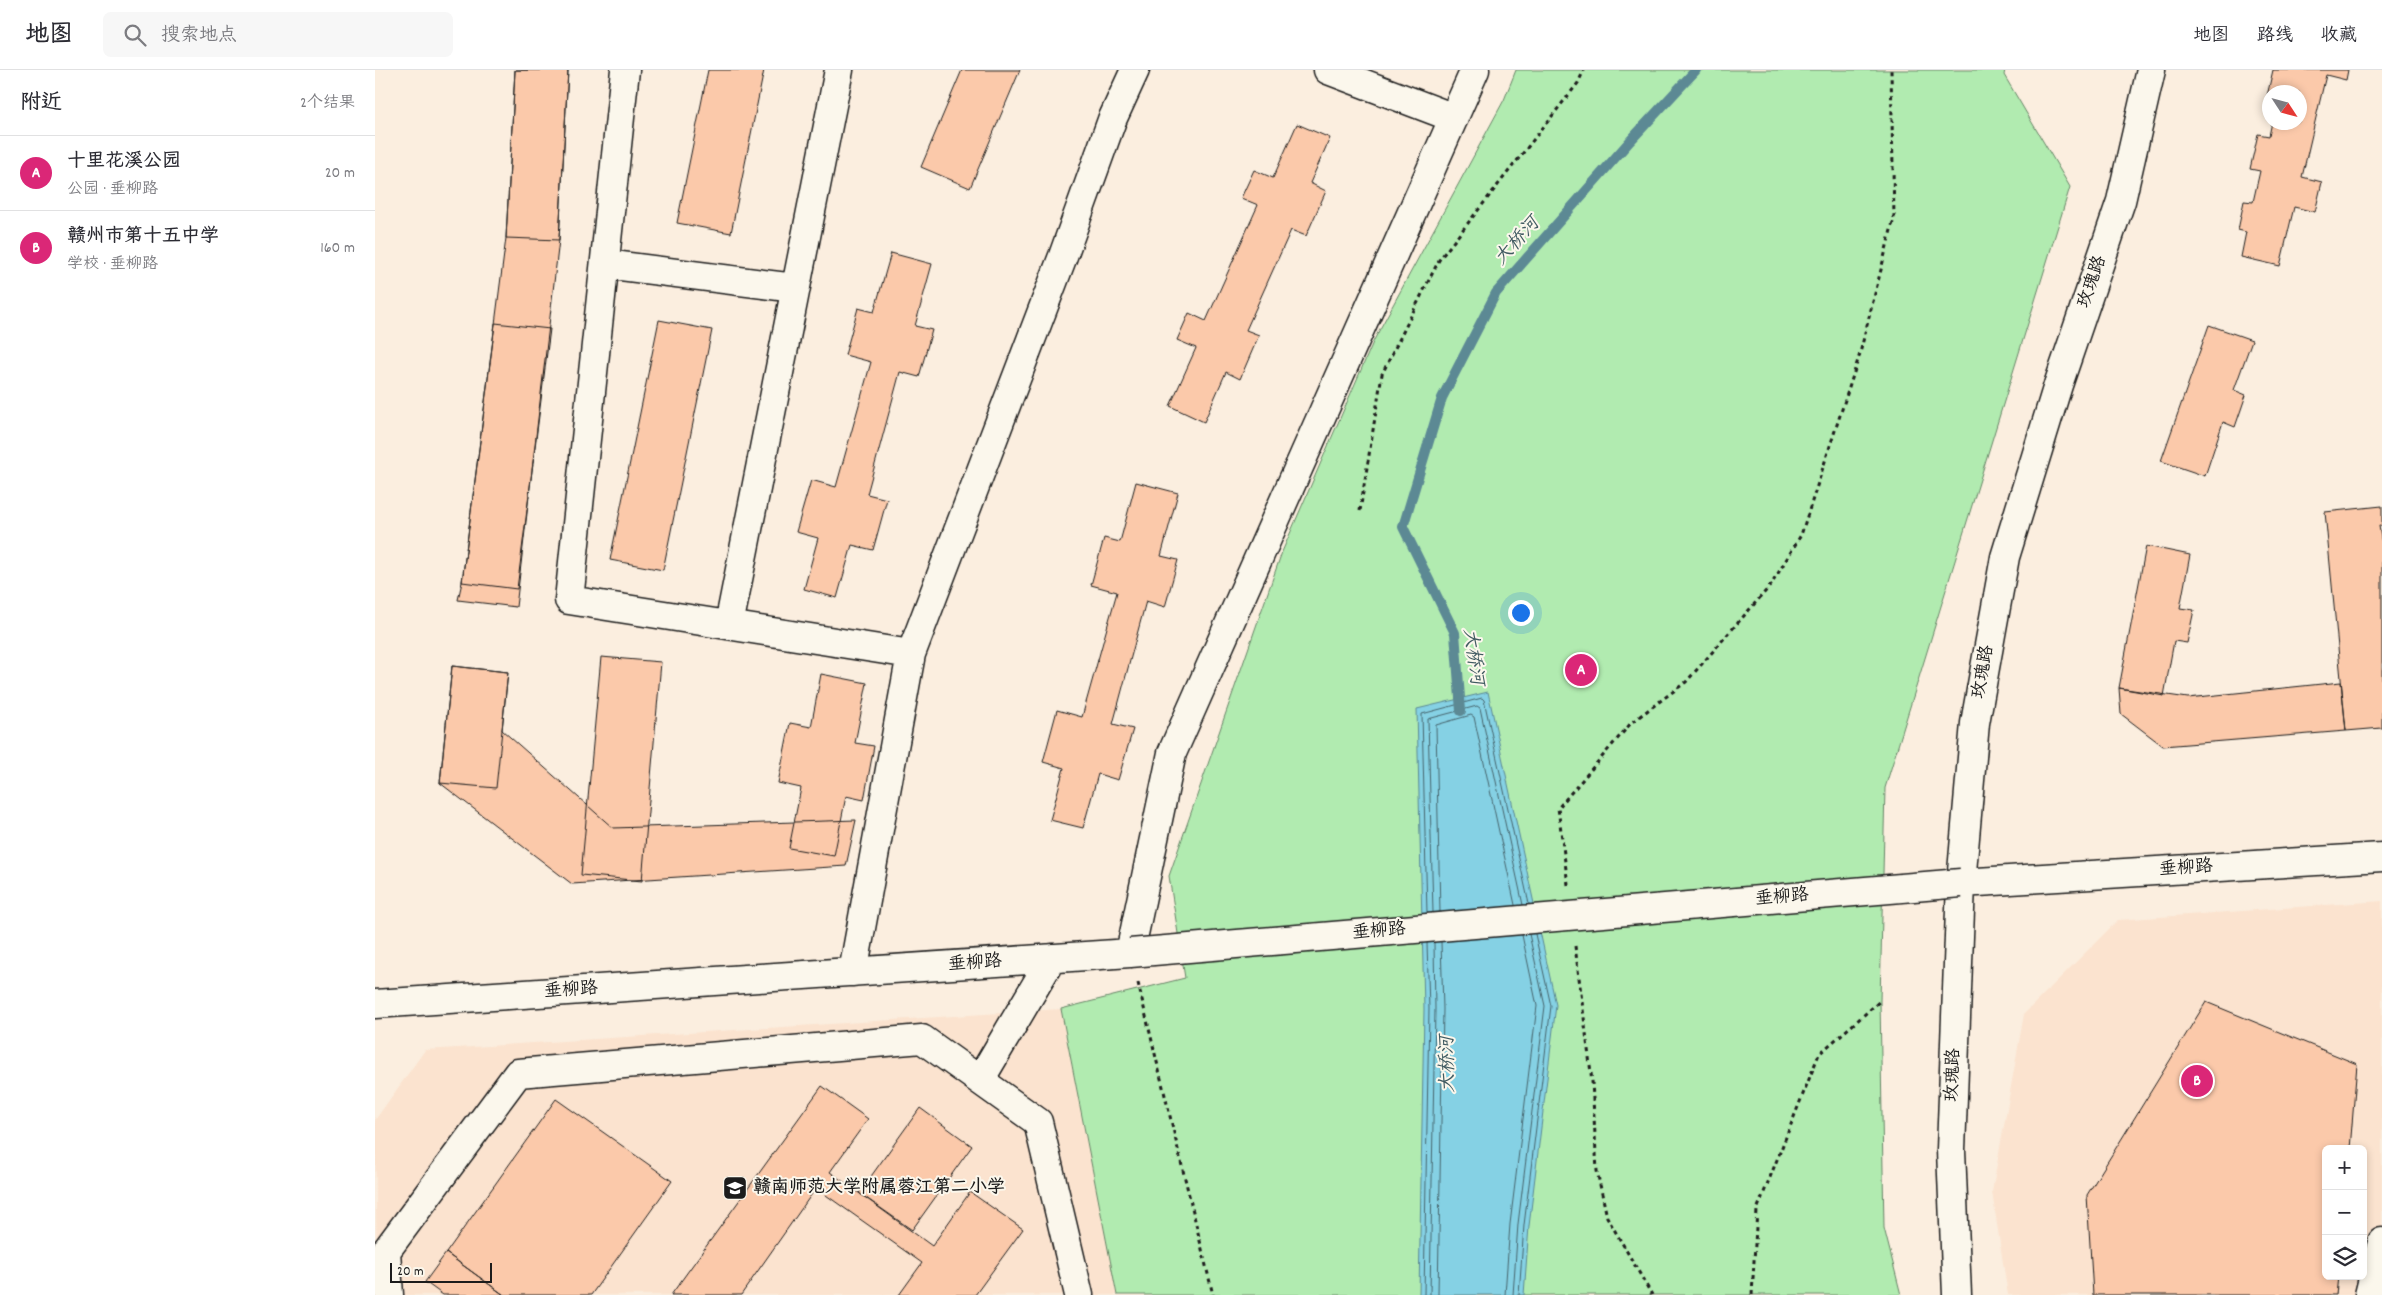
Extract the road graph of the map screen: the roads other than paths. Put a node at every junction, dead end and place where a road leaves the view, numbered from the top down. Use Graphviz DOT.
graph roads {
  1 [pos="625,70"];
  2 [pos="839,70"];
  3 [pos="1135,70"];
  4 [pos="1329,70"];
  5 [pos="1475,70"];
  6 [pos="2151,70"];
  7 [pos="1454,118"];
  8 [pos="605,264"];
  9 [pos="795,288"];
  10 [pos="729,625"];
  11 [pos="911,654"];
  12 [pos="2382,857"];
  13 [pos="1961,883"];
  14 [pos="1130,953"];
  15 [pos="1052,958"];
  16 [pos="853,972"];
  17 [pos="375,1004"];
  18 [pos="980,1080"];
  19 [pos="2382,1242"];
  20 [pos="389,1295"];
  21 [pos="1079,1295"];
  22 [pos="1957,1295"];
  23 [pos="2369,1295"];
  1 -- 8 [label="street"];
  2 -- 9 [label="street"];
  3 -- 11 [label="street"];
  4 -- 7 [label="street"];
  5 -- 7 [label="street"];
  6 -- 13 [label="street, 玫瑰路"];
  7 -- 14 [label="street"];
  8 -- 9 [label="street"];
  8 -- 10 [label="street"];
  9 -- 10 [label="street"];
  10 -- 11 [label="street"];
  11 -- 16 [label="street"];
  12 -- 13 [label="street, 垂柳路"];
  13 -- 14 [label="street, 垂柳路, bridge"];
  13 -- 22 [label="street, 玫瑰路"];
  14 -- 15 [label="street, 垂柳路"];
  15 -- 16 [label="street, 垂柳路"];
  15 -- 18 [label="street"];
  16 -- 17 [label="street, 垂柳路"];
  18 -- 20 [label="street"];
  18 -- 21 [label="street"];
  19 -- 23 [label="street"];
}
